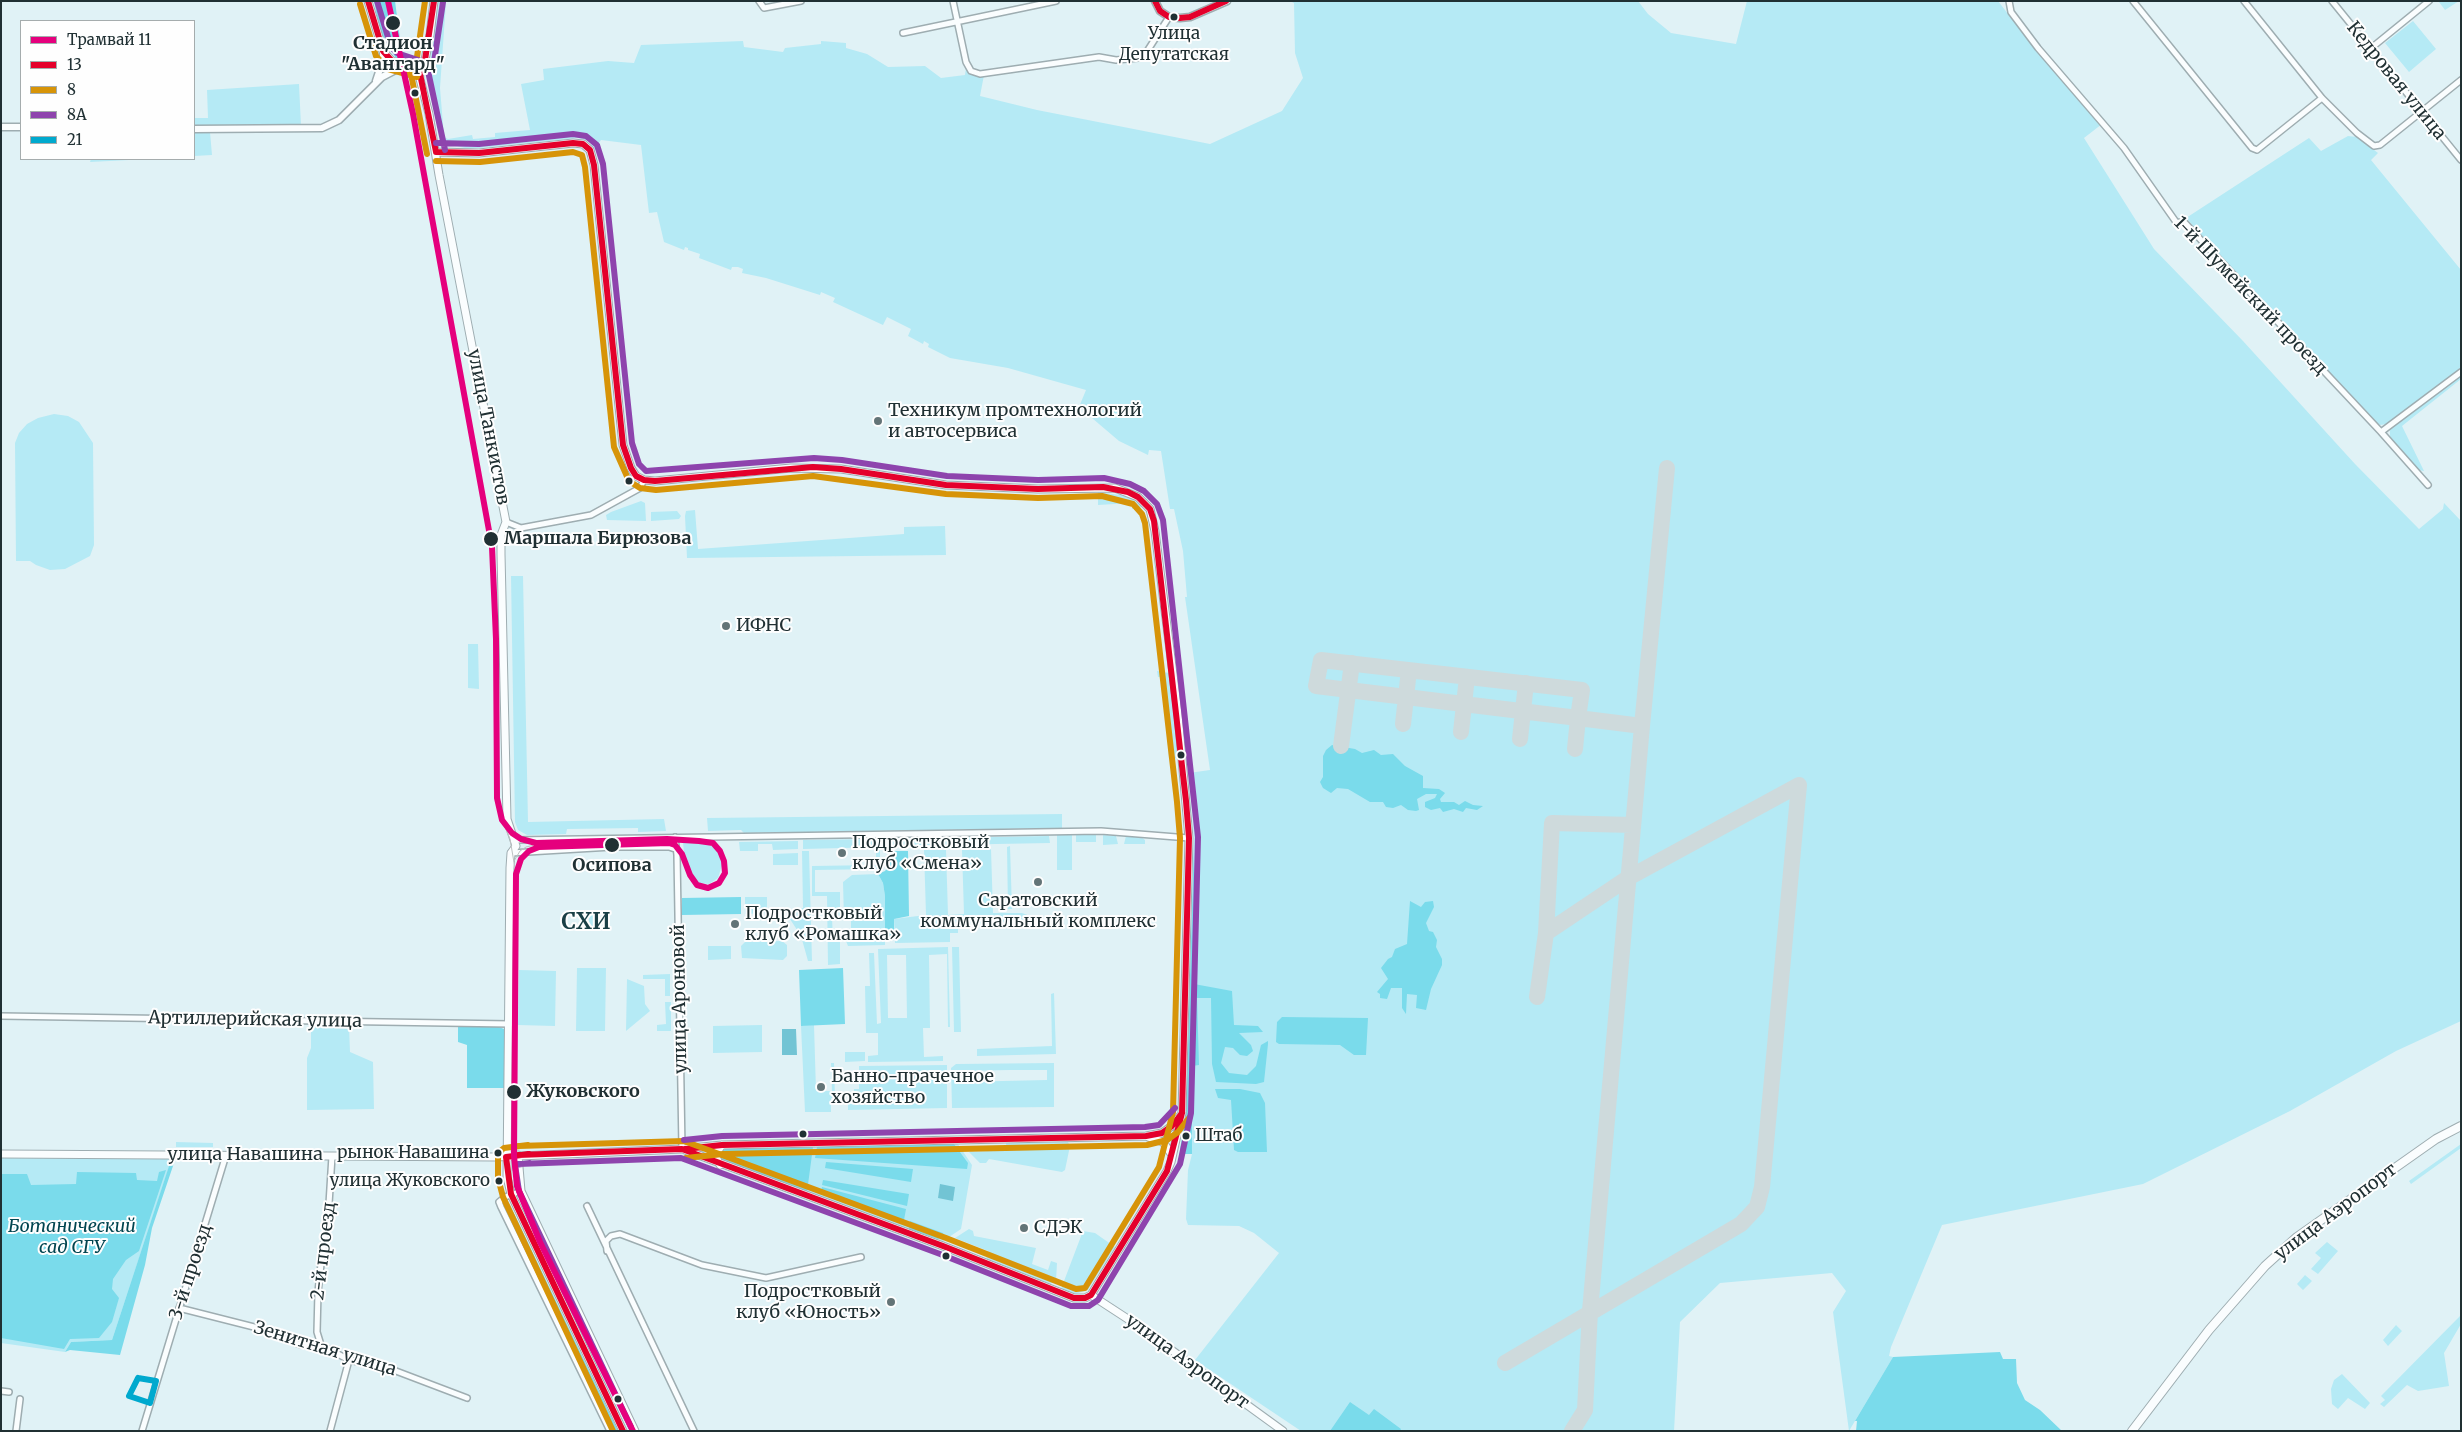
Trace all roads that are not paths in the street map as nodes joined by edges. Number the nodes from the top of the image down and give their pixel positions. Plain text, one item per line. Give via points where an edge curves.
1 (368, 1) edge
2 (434, 1) edge
3 (759, 1) edge
4 (801, 1) edge
5 (953, 1) edge
6 (1056, 1) edge
7 (1155, 1) edge
8 (1227, 1) edge
9 (2133, 1) edge
10 (2244, 1) edge
11 (2332, 1) edge
12 (2416, 1) edge
13 (2429, 1) edge
14 (2009, 3) edge
15 (2421, 7) junction
16 (1169, 17) junction
17 (957, 21) junction
18 (903, 33) dead end
19 (2370, 49) junction
20 (383, 51) junction
21 (403, 66) junction
22 (419, 69) junction
23 (2461, 80) edge
24 (373, 86) junction
25 (2322, 98) junction
26 (2422, 112) junction
27 (1, 127) edge
28 (20, 127) edge
29 (195, 129) edge
30 (436, 152) junction
31 (2461, 160) edge
32 (2461, 372) edge
33 (2382, 432) junction
34 (644, 480) junction
35 (2428, 486) dead end
36 (506, 522) junction
37 (674, 837) junction
38 (1189, 838) junction
39 (515, 847) junction
40 (675, 849) junction
41 (1, 1016) edge
42 (510, 1024) junction
43 (1182, 1113) junction
44 (2461, 1126) edge
45 (1146, 1136) junction
46 (722, 1145) junction
47 (682, 1149) junction
48 (1, 1154) edge
49 (226, 1155) junction
50 (518, 1155) junction
51 (1172, 1155) junction
52 (332, 1156) junction
53 (506, 1157) junction
54 (720, 1165) junction
55 (521, 1191) junction
56 (511, 1194) junction
57 (587, 1206) dead end
58 (607, 1251) junction
59 (861, 1257) dead end
60 (1091, 1295) junction
61 (179, 1308) junction
62 (321, 1345) junction
63 (349, 1360) junction
64 (1, 1391) edge
65 (9, 1392) dead end
66 (468, 1398) dead end
67 (20, 1399) dead end
68 (16, 1431) edge
69 (142, 1431) edge
70 (330, 1431) edge
71 (610, 1431) edge
72 (623, 1431) edge
73 (635, 1431) edge
74 (694, 1431) edge
75 (1283, 1431) edge
76 (2132, 1431) edge

1 - 20 main road
2 - 22 main road via 425,60
3 - 4 street via 764,8
5 - 17 street
6 - 17 street
7 - 16 street via 1160,11
8 - 16 street via 1190,17
9 - 25 street via 2252,148 2257,150
10 - 25 street
11 - 19 street, Кедровая улица
12 - 15 street
13 - 15 street
14 - 33 street, 1-й Шумейский проезд via 2011,12 2038,48 2124,148 2176,222 2185,223
15 - 19 street
16 - 17 street via 1146,53 1138,58 1116,60 1099,57 980,74 971,71 966,62
17 - 18 street
19 - 26 street, Кедровая улица
20 - 21 main road via 392,61
20 - 24 street
21 - 22 main road
21 - 24 street via 391,70
22 - 30 main road, улица Танкистов
23 - 26 street
24 - 29 street via 348,114 322,128
25 - 26 street via 2357,134 2374,146 2380,145
26 - 31 street, Кедровая улица
27 - 28 street
30 - 34 main road via 479,153 573,143 587,146 593,156 623,445 631,468
30 - 36 main road, улица Танкистов
32 - 33 street
33 - 35 street, 1-й Шумейский проезд
34 - 36 street via 640,488 591,515 521,528
34 - 38 main road via 813,467 841,468 946,485 1038,489 1103,487 1138,497 1150,509 1155,531 1178,714
36 - 39 main road, улица Танкистов via 501,535 501,554 507,819
37 - 38 street via 1101,831
37 - 39 street
37 - 40 street, улица Ароновой
38 - 43 main road
39 - 40 street
39 - 42 main road, улица Танкистов
40 - 47 street, улица Ароновой
41 - 42 street, Артиллерийская улица
42 - 53 main road, улица Танкистов
43 - 45 main road via 1162,1133
43 - 51 main road
44 - 76 main road, улица Аэропорт via 2436,1139 2305,1231 2265,1266 2215,1324
45 - 46 main road
45 - 51 main road via 1163,1142
46 - 47 main road
46 - 54 main road via 715,1155
47 - 50 main road
47 - 54 main road
48 - 49 main road, улица Навашина
49 - 52 main road, улица Навашина
49 - 61 street, 3-й проезд
50 - 53 main road, улица Навашина
50 - 55 main road
51 - 60 main road via 1167,1171
52 - 53 main road, улица Навашина
52 - 62 street, 2-й проезд via 328,1220 318,1292 317,1332
53 - 56 main road, улица Танкистов
54 - 60 main road via 1074,1298
55 - 56 street
55 - 73 main road
56 - 71 street via 499,1202 501,1207
56 - 72 main road, улица Танкистов
57 - 58 street
58 - 59 street via 606,1241 620,1234 702,1265 766,1278
58 - 74 street
60 - 75 main road, улица Аэропорт
61 - 62 street, Зенитная улица via 254,1327 302,1345
61 - 69 street, 3-й проезд
62 - 63 street, Зенитная улица
63 - 66 street, Зенитная улица via 388,1368
63 - 70 street
64 - 65 street
67 - 68 street

